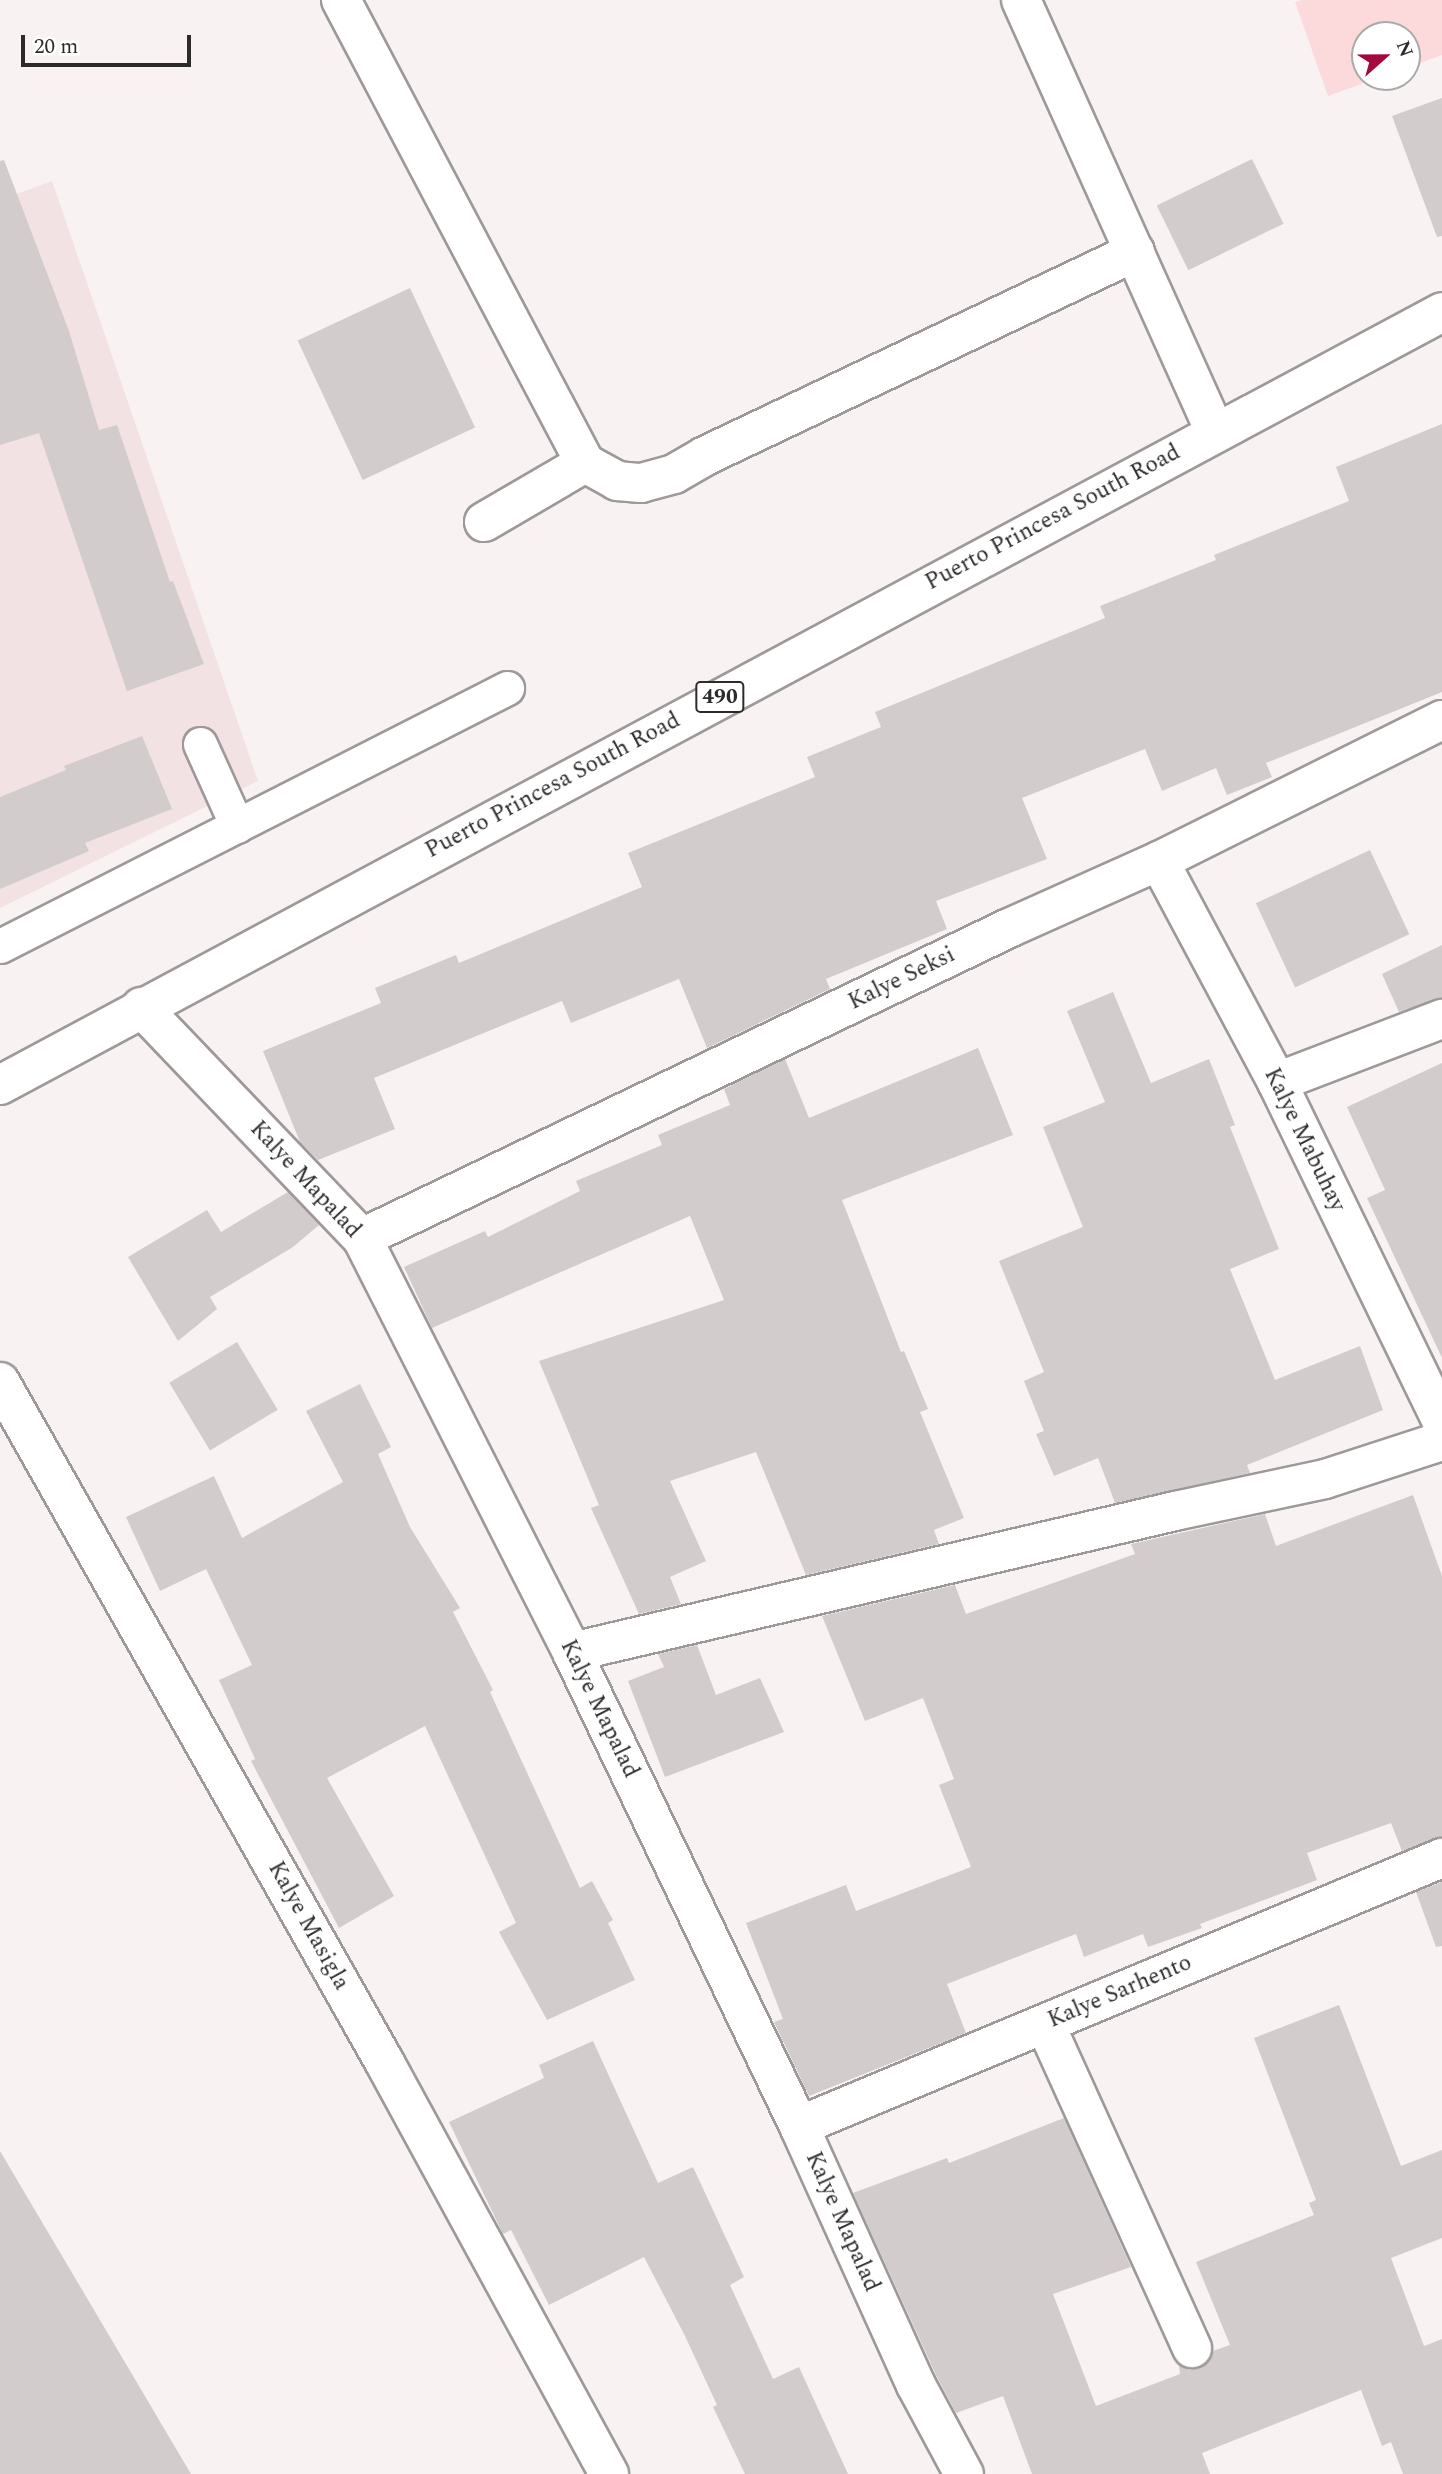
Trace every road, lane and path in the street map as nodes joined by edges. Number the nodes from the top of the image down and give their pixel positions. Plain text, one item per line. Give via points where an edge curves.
1 (341, 0) edge
2 (1021, 0) edge
3 (1135, 251) junction
4 (1442, 312) edge
5 (1215, 432) junction
6 (585, 463) junction
7 (484, 522) dead end
8 (507, 688) dead end
9 (1442, 720) edge
10 (200, 744) dead end
11 (237, 826) junction
12 (1158, 861) junction
13 (0, 946) edge
14 (141, 1007) junction
15 (1442, 1019) edge
16 (1277, 1082) junction
17 (0, 1085) edge
18 (362, 1238) junction
19 (0, 1382) edge
20 (1442, 1422) edge
21 (1442, 1441) edge
22 (572, 1652) junction
23 (1442, 1858) edge
24 (1045, 2024) junction
25 (799, 2126) junction
26 (1192, 2348) dead end
27 (609, 2474) edge
28 (964, 2474) edge

1 - 6 street
2 - 3 street
3 - 5 street
3 - 6 street via 674,474 641,483 617,481
4 - 5 street, Puerto Princesa South Road / 490
5 - 14 street, Puerto Princesa South Road / 490
6 - 7 street
8 - 11 lane
9 - 12 street, Kalye Seksi
10 - 11 lane
11 - 13 lane
12 - 16 street, Kalye Mabuhay
12 - 18 street, Kalye Seksi
14 - 17 street, Puerto Princesa South Road / 490
14 - 18 street, Kalye Mapalad
15 - 16 street
16 - 20 street, Kalye Mabuhay
18 - 22 street, Kalye Mapalad
19 - 27 street, Kalye Masigla via 385,2063
21 - 22 street via 1325,1479
22 - 25 street, Kalye Mapalad
23 - 24 street, Kalye Sarhento
24 - 25 street, Kalye Sarhento
24 - 26 street
25 - 28 street, Kalye Mapalad via 916,2385

